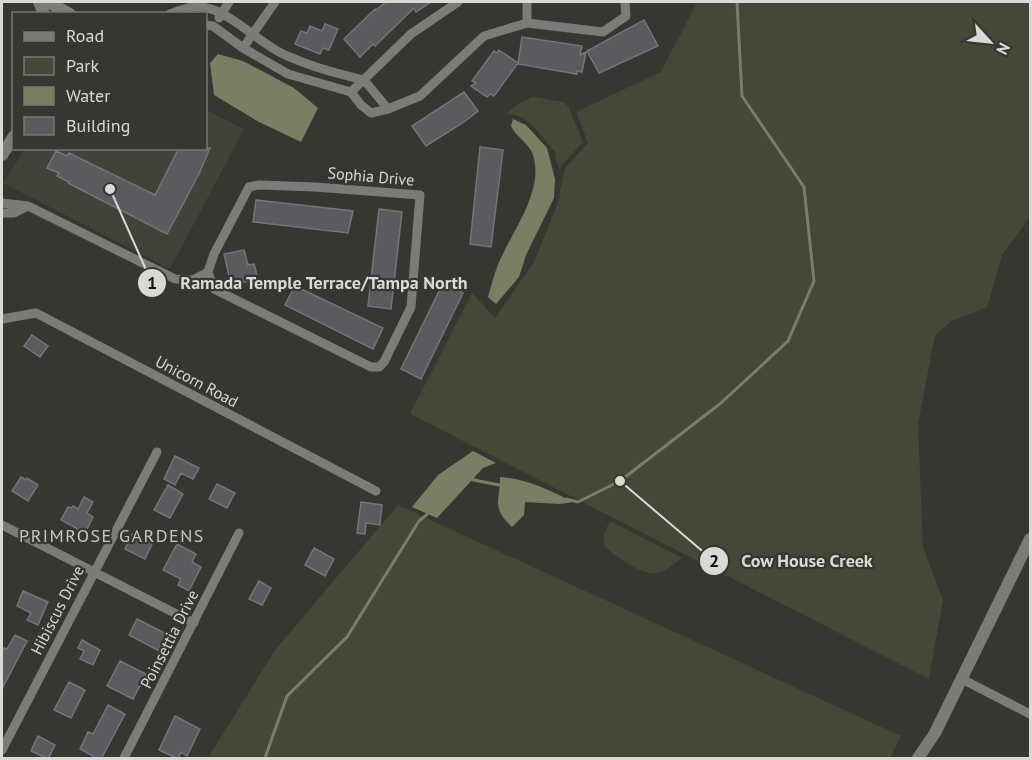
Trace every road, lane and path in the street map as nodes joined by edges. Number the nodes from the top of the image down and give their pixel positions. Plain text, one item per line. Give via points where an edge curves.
1 (48, 2) edge
2 (229, 2) edge
3 (275, 2) edge
4 (458, 2) edge
5 (527, 2) edge
6 (625, 2) edge
7 (66, 12) edge
8 (175, 12) edge
9 (222, 14) junction
10 (527, 23) junction
11 (209, 26) edge
12 (252, 35) junction
13 (243, 48) junction
14 (319, 70) junction
15 (364, 80) junction
16 (315, 83) junction
17 (351, 92) junction
18 (388, 109) junction
19 (12, 139) edge
20 (2, 155) edge
21 (2, 203) edge
22 (28, 206) junction
23 (2, 213) edge
24 (208, 272) junction
25 (2, 319) edge
26 (157, 452) dead end
27 (376, 491) dead end
28 (2, 525) edge
29 (239, 533) dead end
30 (1030, 539) edge
31 (94, 571) junction
32 (194, 623) junction
33 (962, 679) junction
34 (1030, 714) edge
35 (2, 750) edge
36 (124, 759) edge
37 (918, 759) edge

1 - 7 street
2 - 9 street
3 - 12 street
4 - 15 street via 411,33
5 - 10 street
6 - 10 street via 626,16 603,32
8 - 9 street via 203,7
9 - 11 street
9 - 12 street
10 - 18 street via 484,36 420,96
11 - 13 street
12 - 13 street
12 - 14 street
13 - 16 street via 288,74
14 - 15 street
14 - 16 street
15 - 17 street
15 - 18 street
16 - 17 street
17 - 18 street via 371,113
19 - 20 street
21 - 22 street
22 - 23 street via 14,213
22 - 24 street via 175,279 193,280
24 - 24 street, Sophia Drive via 214,289 371,368 379,367 411,307 420,195 259,184 249,187
25 - 27 street, Unicorn Road via 36,313
26 - 31 street, Hibiscus Drive
28 - 31 street
29 - 32 street, Poinsettia Drive
30 - 33 street
31 - 32 street
31 - 35 street, Hibiscus Drive
32 - 36 street, Poinsettia Drive
33 - 34 street
33 - 37 street

